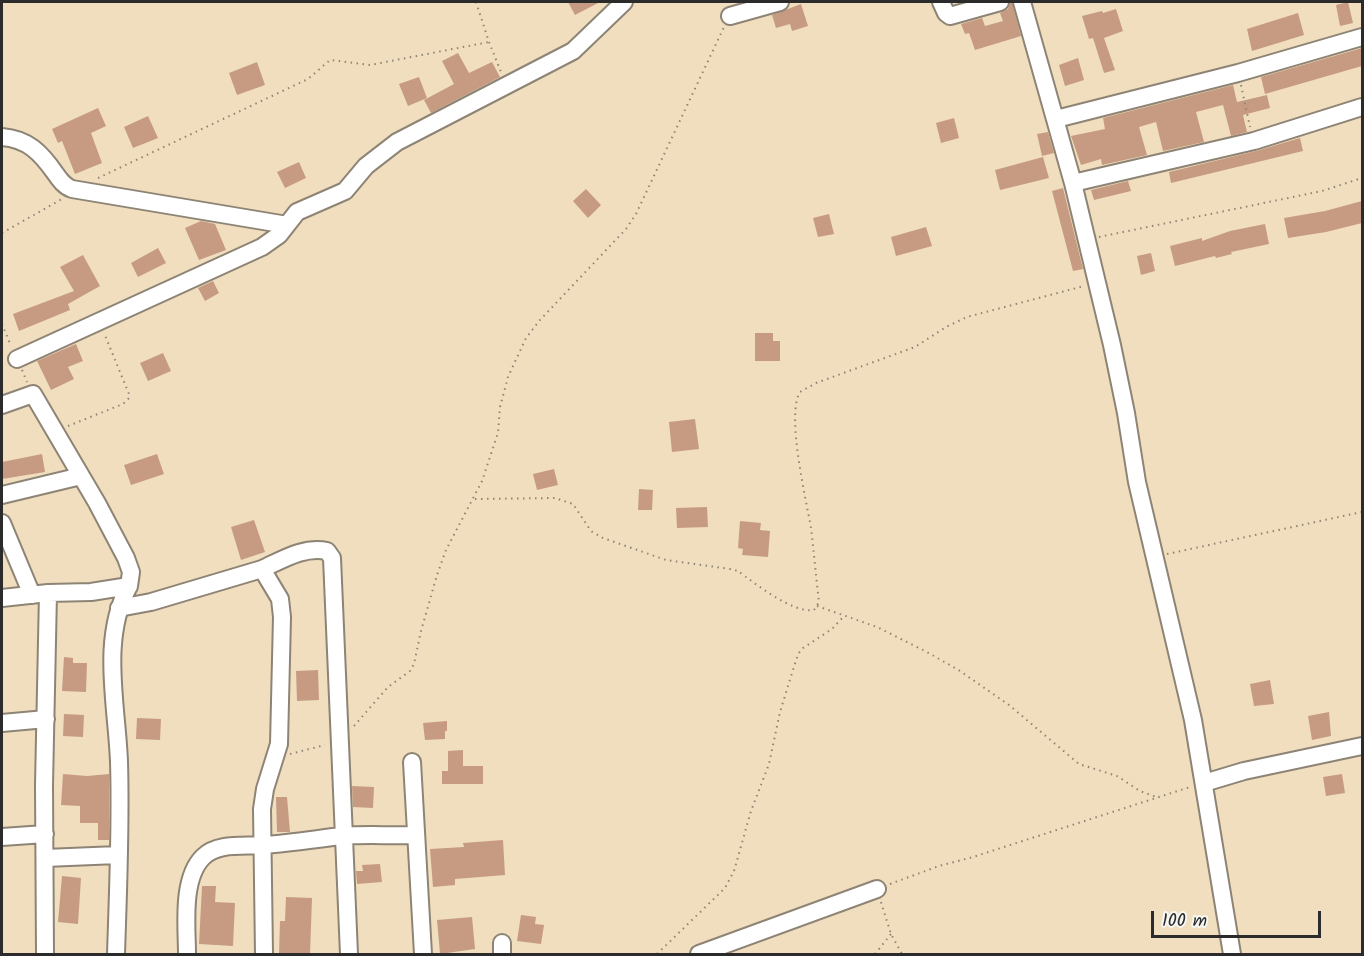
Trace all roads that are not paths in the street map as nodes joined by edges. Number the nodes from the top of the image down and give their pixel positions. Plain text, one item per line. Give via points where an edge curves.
1 (624, 2) edge
2 (780, 2) edge
3 (941, 2) edge
4 (1000, 2) edge
5 (1022, 2) edge
6 (730, 16) road end
7 (1362, 37) edge
8 (1362, 107) edge
9 (1056, 119) junction
10 (2, 138) edge
11 (1073, 183) junction
12 (286, 225) junction
13 (17, 359) dead end
14 (2, 405) edge
15 (81, 476) junction
16 (2, 495) edge
17 (2, 524) edge
18 (262, 569) junction
19 (129, 586) junction
20 (40, 594) junction
21 (2, 598) edge
22 (119, 608) junction
23 (46, 719) junction
24 (2, 723) edge
25 (1362, 746) edge
26 (412, 762) dead end
27 (1203, 783) junction
28 (45, 834) junction
29 (416, 835) junction
30 (344, 836) junction
31 (2, 837) edge
32 (264, 845) junction
33 (118, 855) junction
34 (45, 858) junction
35 (877, 889) road end
36 (45, 954) edge
37 (116, 954) edge
38 (187, 954) edge
39 (264, 954) edge
40 (349, 954) edge
41 (423, 954) edge
42 (699, 954) edge
43 (1232, 954) edge

1 - 12 street via 573,51 397,142 366,166 345,191 301,210
2 - 6 street
3 - 4 street via 946,13 957,16
5 - 9 street
7 - 9 street
8 - 11 street via 1254,141
9 - 11 street
10 - 12 street via 37,150 63,183 75,190
11 - 27 street via 1193,720
12 - 13 street via 262,247
14 - 15 street via 33,394
15 - 16 street
15 - 19 street via 126,558 131,572
17 - 20 street
18 - 22 street
18 - 30 street via 293,554 313,550 324,550 331,556
18 - 32 street via 282,606 279,744 263,799
19 - 20 street
19 - 22 street
20 - 21 street
20 - 23 street
22 - 33 street via 113,652 119,761
23 - 24 street
23 - 28 street
25 - 27 street
26 - 29 street
27 - 43 street
28 - 31 street
28 - 34 street
29 - 30 street
29 - 41 street
30 - 32 street
30 - 40 street
32 - 38 street via 227,847 212,851 200,862 187,898
32 - 39 street
33 - 34 street
33 - 37 street
34 - 36 street
35 - 42 street

